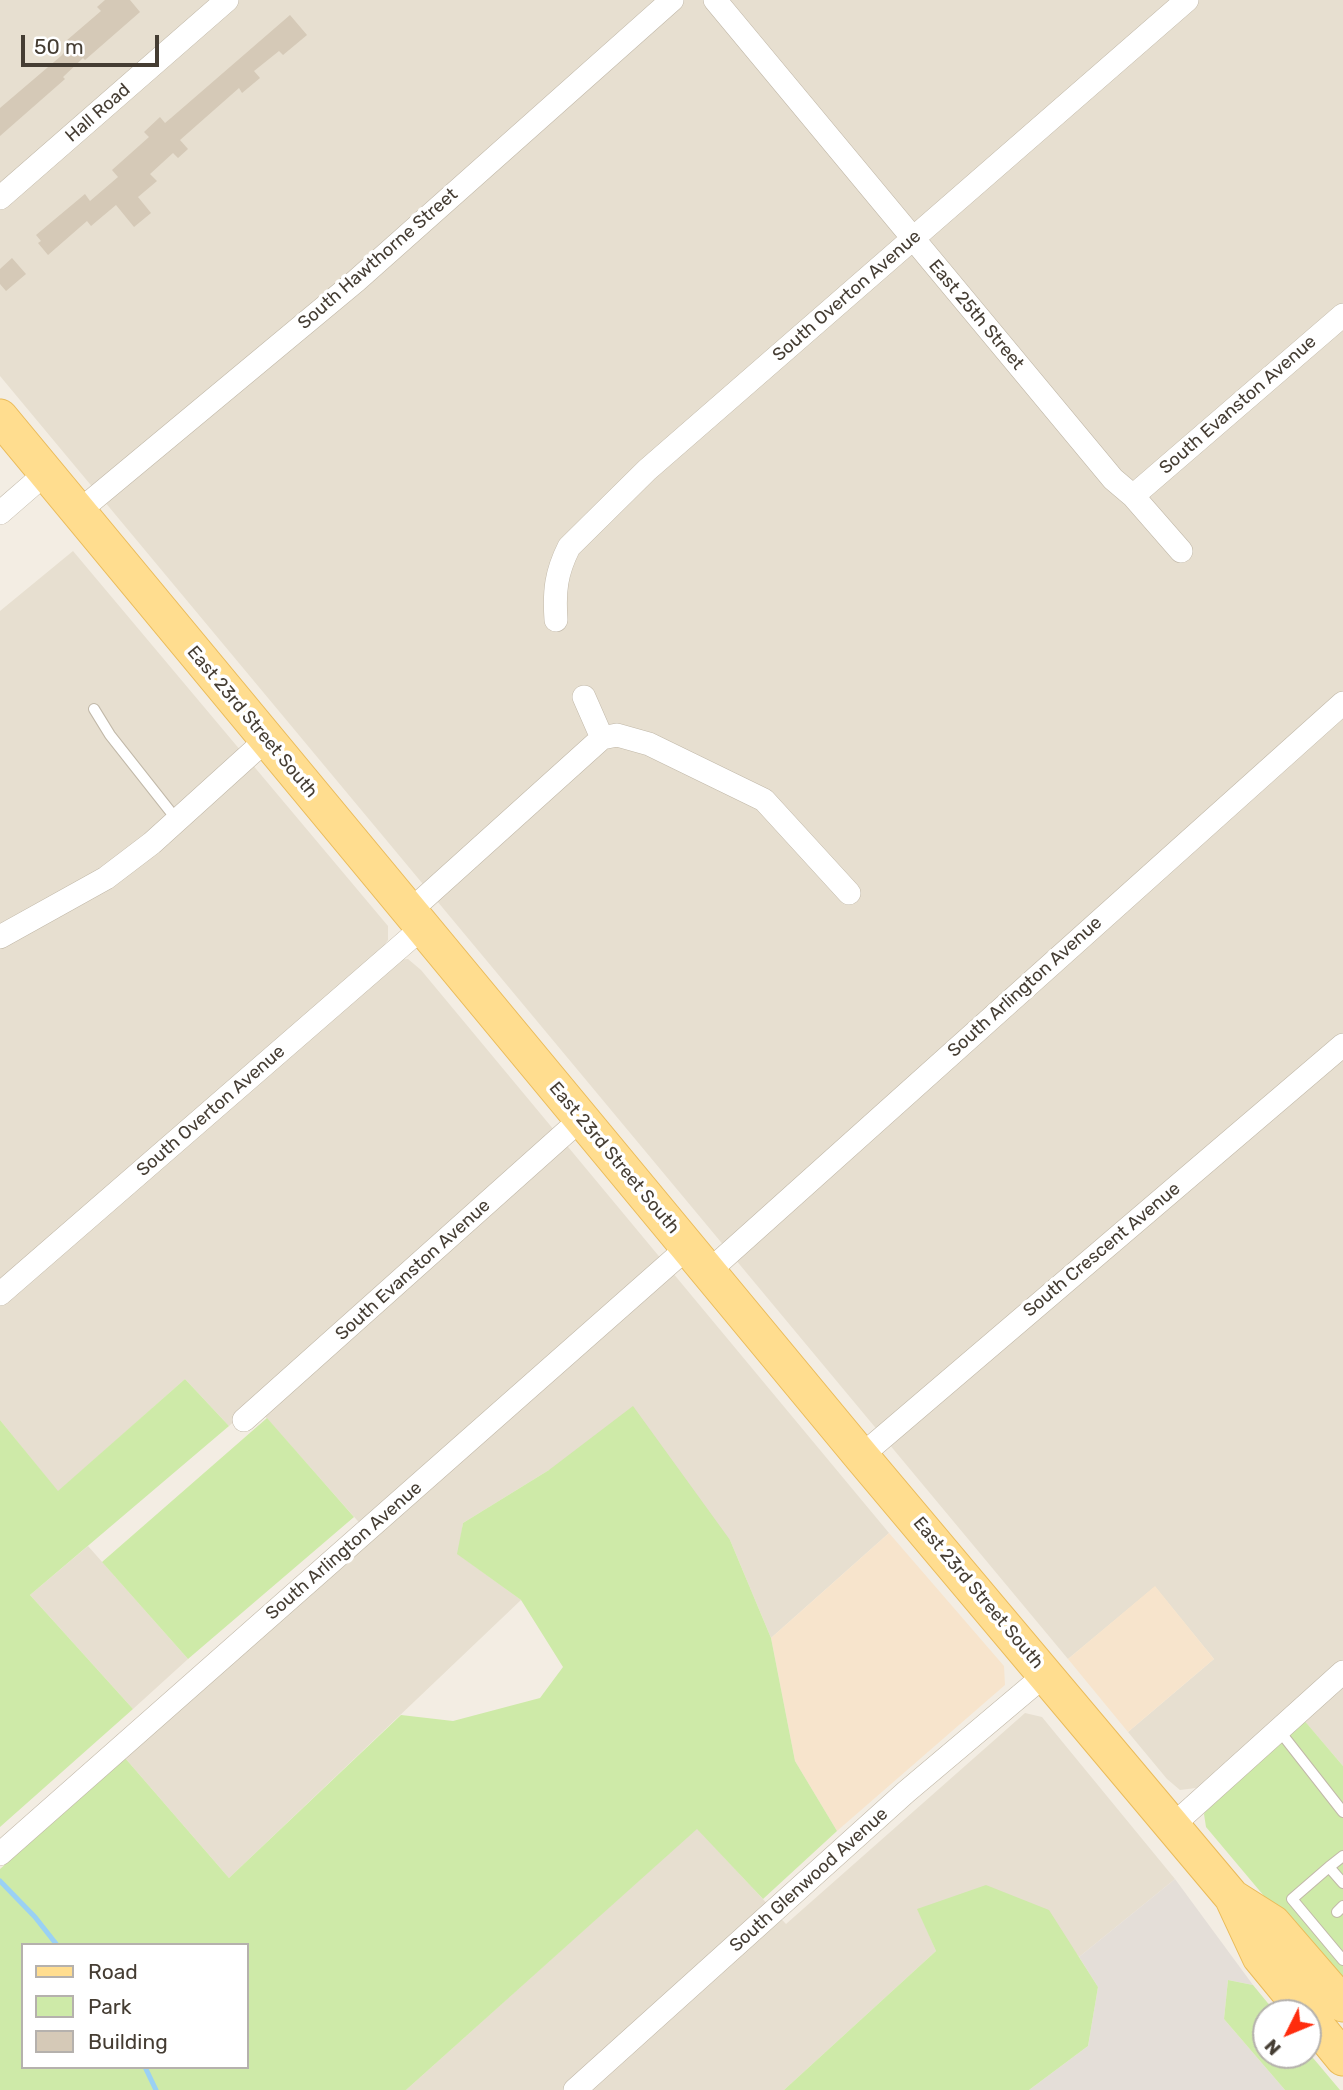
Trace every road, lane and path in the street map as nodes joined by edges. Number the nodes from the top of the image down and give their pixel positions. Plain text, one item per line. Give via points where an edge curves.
1 (227, 0) edge
2 (672, 0) edge
3 (715, 0) edge
4 (1187, 0) edge
5 (0, 198) edge
6 (913, 240) junction
7 (1343, 315) edge
8 (0, 417) edge
9 (46, 473) junction
10 (1133, 496) junction
11 (78, 512) junction
12 (0, 513) edge
13 (1181, 551) dead end
14 (556, 620) dead end
15 (584, 697) dead end
16 (1343, 703) edge
17 (94, 709) dead end
18 (602, 738) junction
19 (267, 740) junction
20 (177, 820) junction
21 (849, 893) dead end
22 (416, 919) junction
23 (0, 937) edge
24 (1343, 1045) edge
25 (582, 1119) junction
26 (698, 1260) junction
27 (0, 1294) edge
28 (244, 1420) dead end
29 (861, 1456) junction
30 (1343, 1672) edge
31 (1046, 1674) junction
32 (1278, 1730) junction
33 (1343, 1812) edge
34 (1172, 1826) junction
35 (8, 1847) edge
36 (1343, 1856) edge
37 (1329, 1867) junction
38 (1343, 1883) edge
39 (1232, 1897) junction
40 (1281, 1910) junction
41 (1343, 1960) edge
42 (1295, 1999) edge
43 (1343, 2004) edge
44 (1322, 2032) edge
45 (1343, 2058) edge
46 (575, 2090) edge

1 - 5 street, Hall Road
2 - 11 street, South Hawthorne Street via 356,281
3 - 6 street, East 25th Street
4 - 6 street, South Overton Avenue
6 - 10 street, East 25th Street via 1113,479
6 - 14 street, South Overton Avenue via 647,470 569,547 554,588
7 - 10 street, South Evanston Avenue
8 - 9 main road, East 23rd Street South
9 - 11 main road, East 23rd Street South
9 - 12 street
10 - 13 street, East 25th Street
11 - 19 main road, East 23rd Street South
15 - 18 street
16 - 26 street, South Arlington Avenue
17 - 20 lane
18 - 21 street via 617,735 649,744 764,800
18 - 22 street, South Overton Avenue
19 - 20 street
19 - 22 main road, East 23rd Street South
20 - 23 street via 106,878
22 - 25 main road, East 23rd Street South
22 - 27 street, South Overton Avenue
24 - 29 street, South Crescent Avenue
25 - 26 main road, East 23rd Street South
25 - 28 street, South Evanston Avenue
26 - 29 main road, East 23rd Street South
26 - 35 street, South Arlington Avenue
29 - 31 main road, East 23rd Street South
30 - 32 street
31 - 34 main road, East 23rd Street South
31 - 46 street, South Glenwood Avenue via 906,1792
32 - 33 lane
32 - 34 street
34 - 39 main road, East 23rd Street South
36 - 37 lane
37 - 38 lane
37 - 40 lane
39 - 40 main road, East 23rd Street South
39 - 42 main road, East 23rd Street South via 1261,1957
40 - 41 lane via 1319,1928
40 - 43 main road, East 23rd Street South
44 - 45 main road, East 23rd Street South

